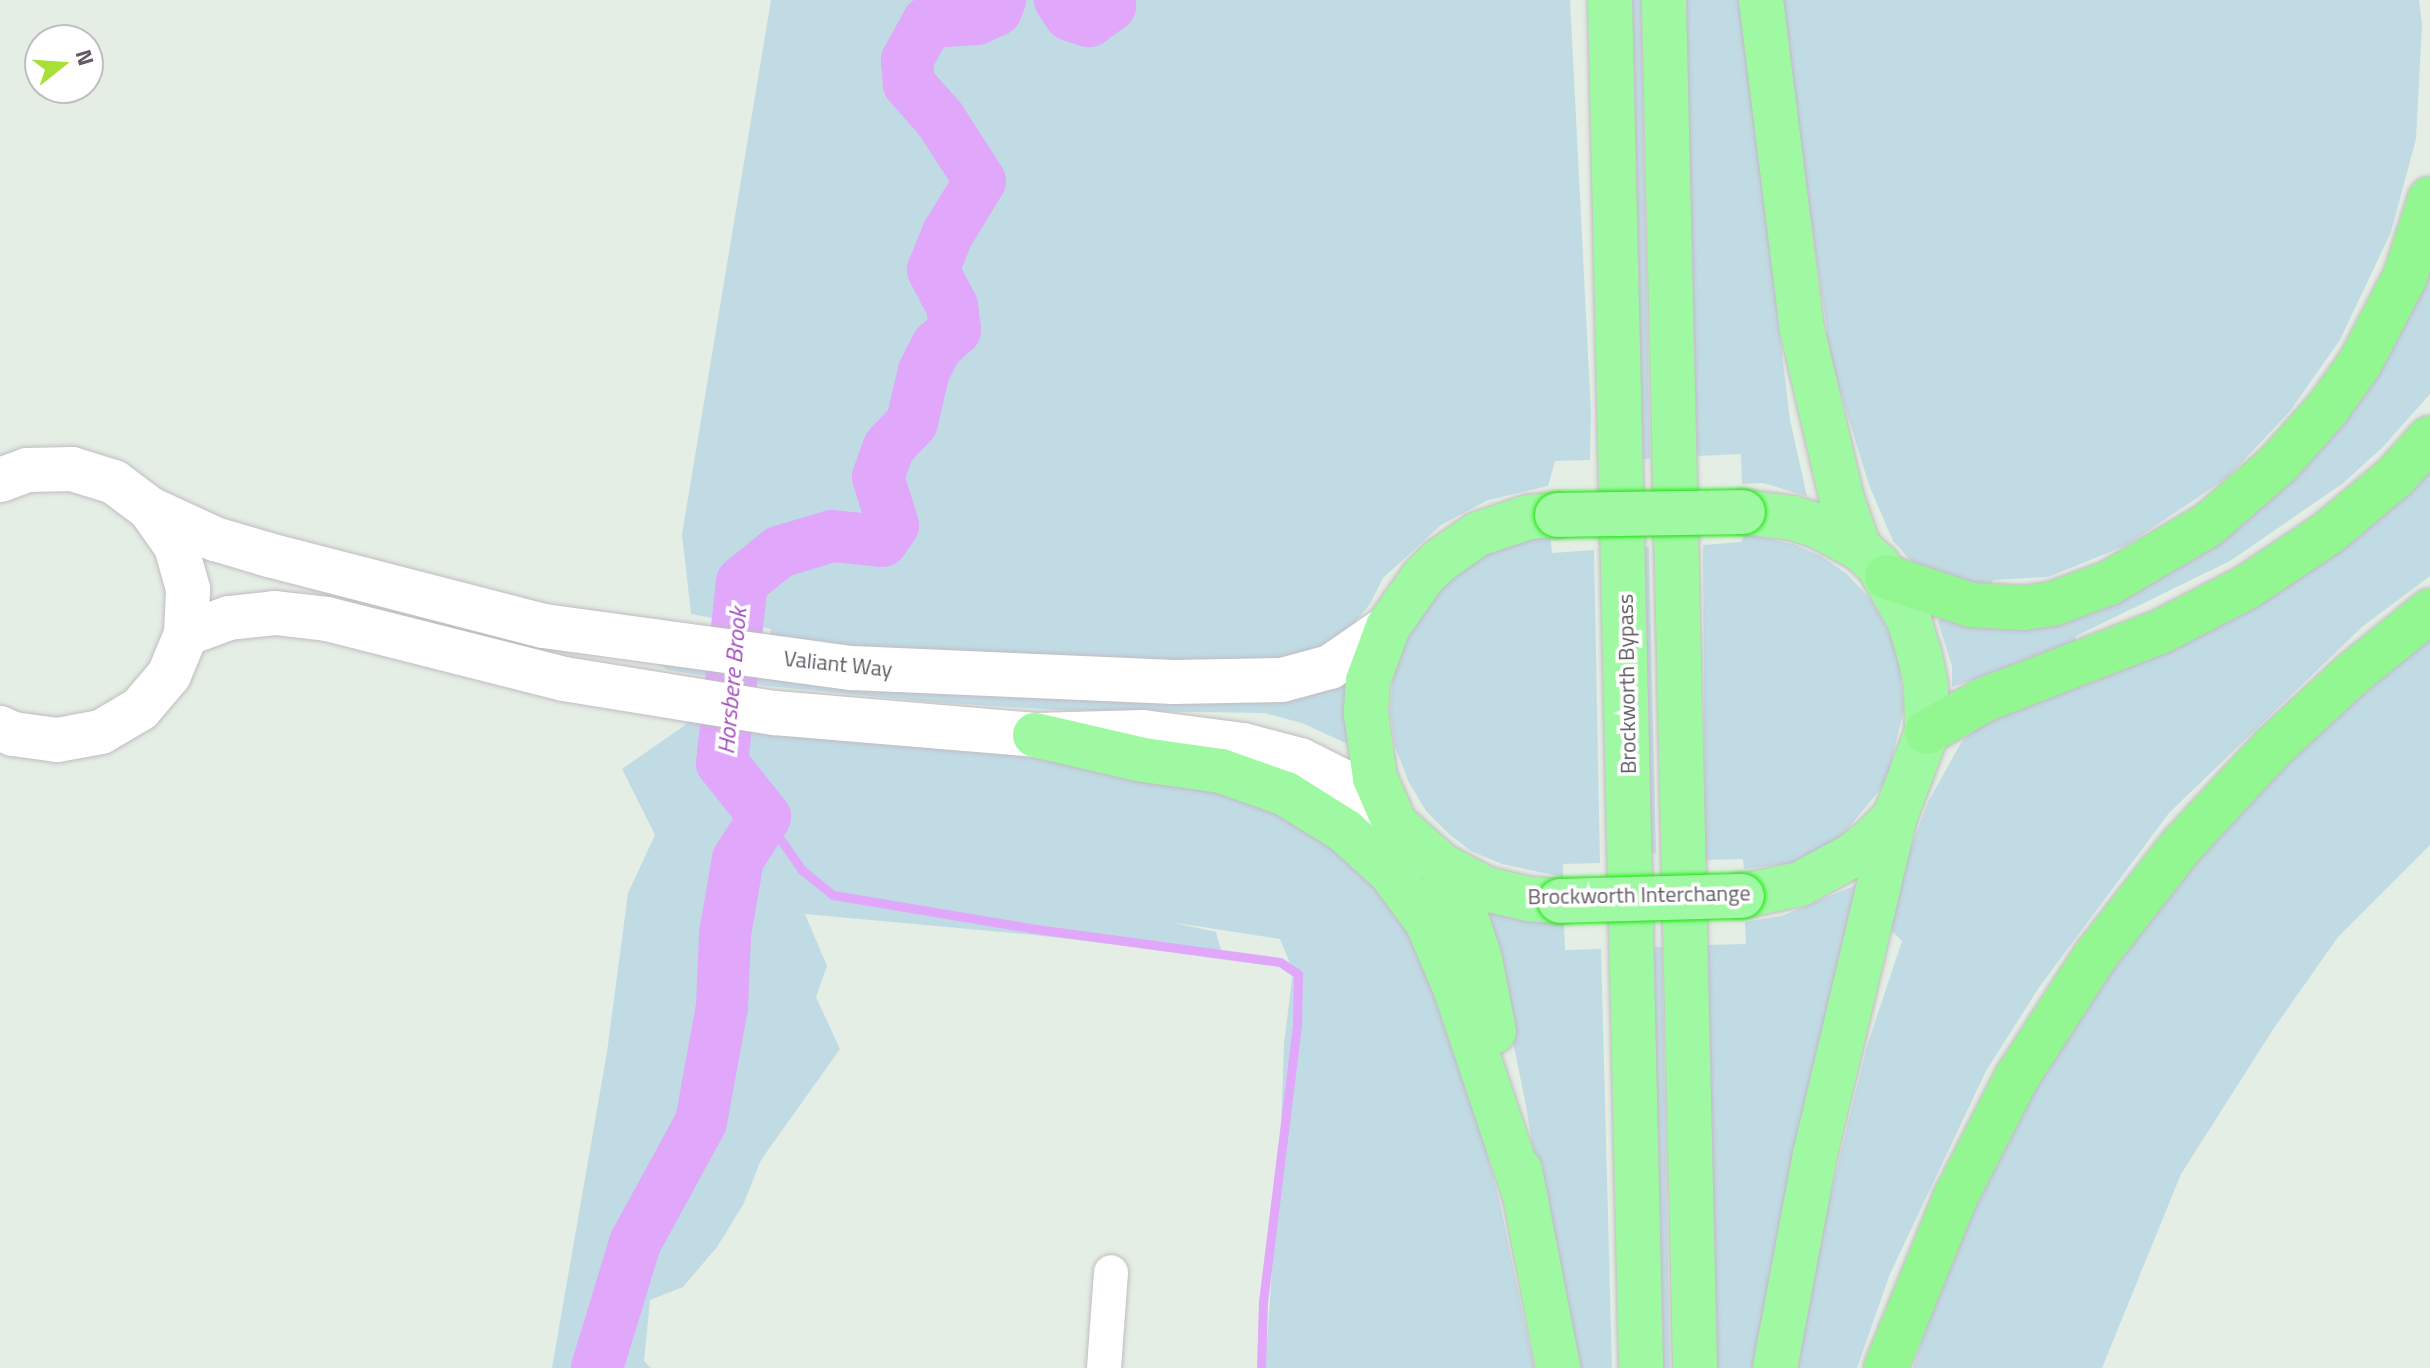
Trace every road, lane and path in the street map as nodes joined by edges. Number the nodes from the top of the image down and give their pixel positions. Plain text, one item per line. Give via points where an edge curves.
1 (1610, 0) edge
2 (1664, 0) edge
3 (1761, 0) edge
4 (2430, 199) edge
5 (2430, 438) edge
6 (0, 480) edge
7 (150, 509) junction
8 (1873, 563) junction
9 (2430, 611) edge
10 (1388, 627) junction
11 (186, 634) junction
12 (0, 728) edge
13 (1927, 732) junction
14 (1035, 735) junction
15 (1895, 817) junction
16 (1395, 824) junction
17 (1441, 865) junction
18 (1526, 1199) junction
19 (1111, 1272) dead end
20 (1104, 1368) edge
21 (1558, 1368) edge
22 (1641, 1368) edge
23 (1695, 1368) edge
24 (1775, 1368) edge
25 (1886, 1368) edge

1 - 22 highway, Brockworth Bypass
2 - 23 highway
3 - 8 highway via 1802,329 1842,499
4 - 8 highway via 2405,277 2360,363 2279,463 2208,525 2109,583 2052,604 2023,608 1971,605
5 - 13 highway via 2395,477 2328,533 2247,587 2160,632 1986,699
6 - 7 main road via 27,470 72,469 114,482
7 - 10 main road, Valiant Way via 228,543 544,626 852,668 1174,682 1282,680 1330,667
7 - 11 main road via 176,546 188,589
8 - 10 highway, Brockworth Interchange, bridge via 1818,526 1793,518 1743,512 1557,515 1501,525 1458,546 1423,577
8 - 13 highway, Brockworth Interchange via 1909,620 1926,685
9 - 25 highway via 2272,748 2182,845 2096,955 2017,1077 1956,1196
10 - 16 highway, Brockworth Interchange via 1368,681 1366,713 1375,778
11 - 12 main road via 169,675 140,709 101,732 57,740
11 - 14 main road via 229,618 275,613 327,619 564,679 669,698 775,713
13 - 15 highway, Brockworth Interchange
14 - 16 main road via 1143,732 1243,745 1300,760 1344,782
14 - 18 highway via 1143,760 1221,771 1286,794 1345,831 1391,873 1427,922 1455,988
15 - 17 highway, Brockworth Interchange, bridge via 1873,839 1800,884 1742,896 1528,899 1486,889
15 - 24 highway via 1815,1155
16 - 17 highway, Brockworth Interchange
17 - 18 highway via 1463,907 1480,959
18 - 21 highway
19 - 20 street

